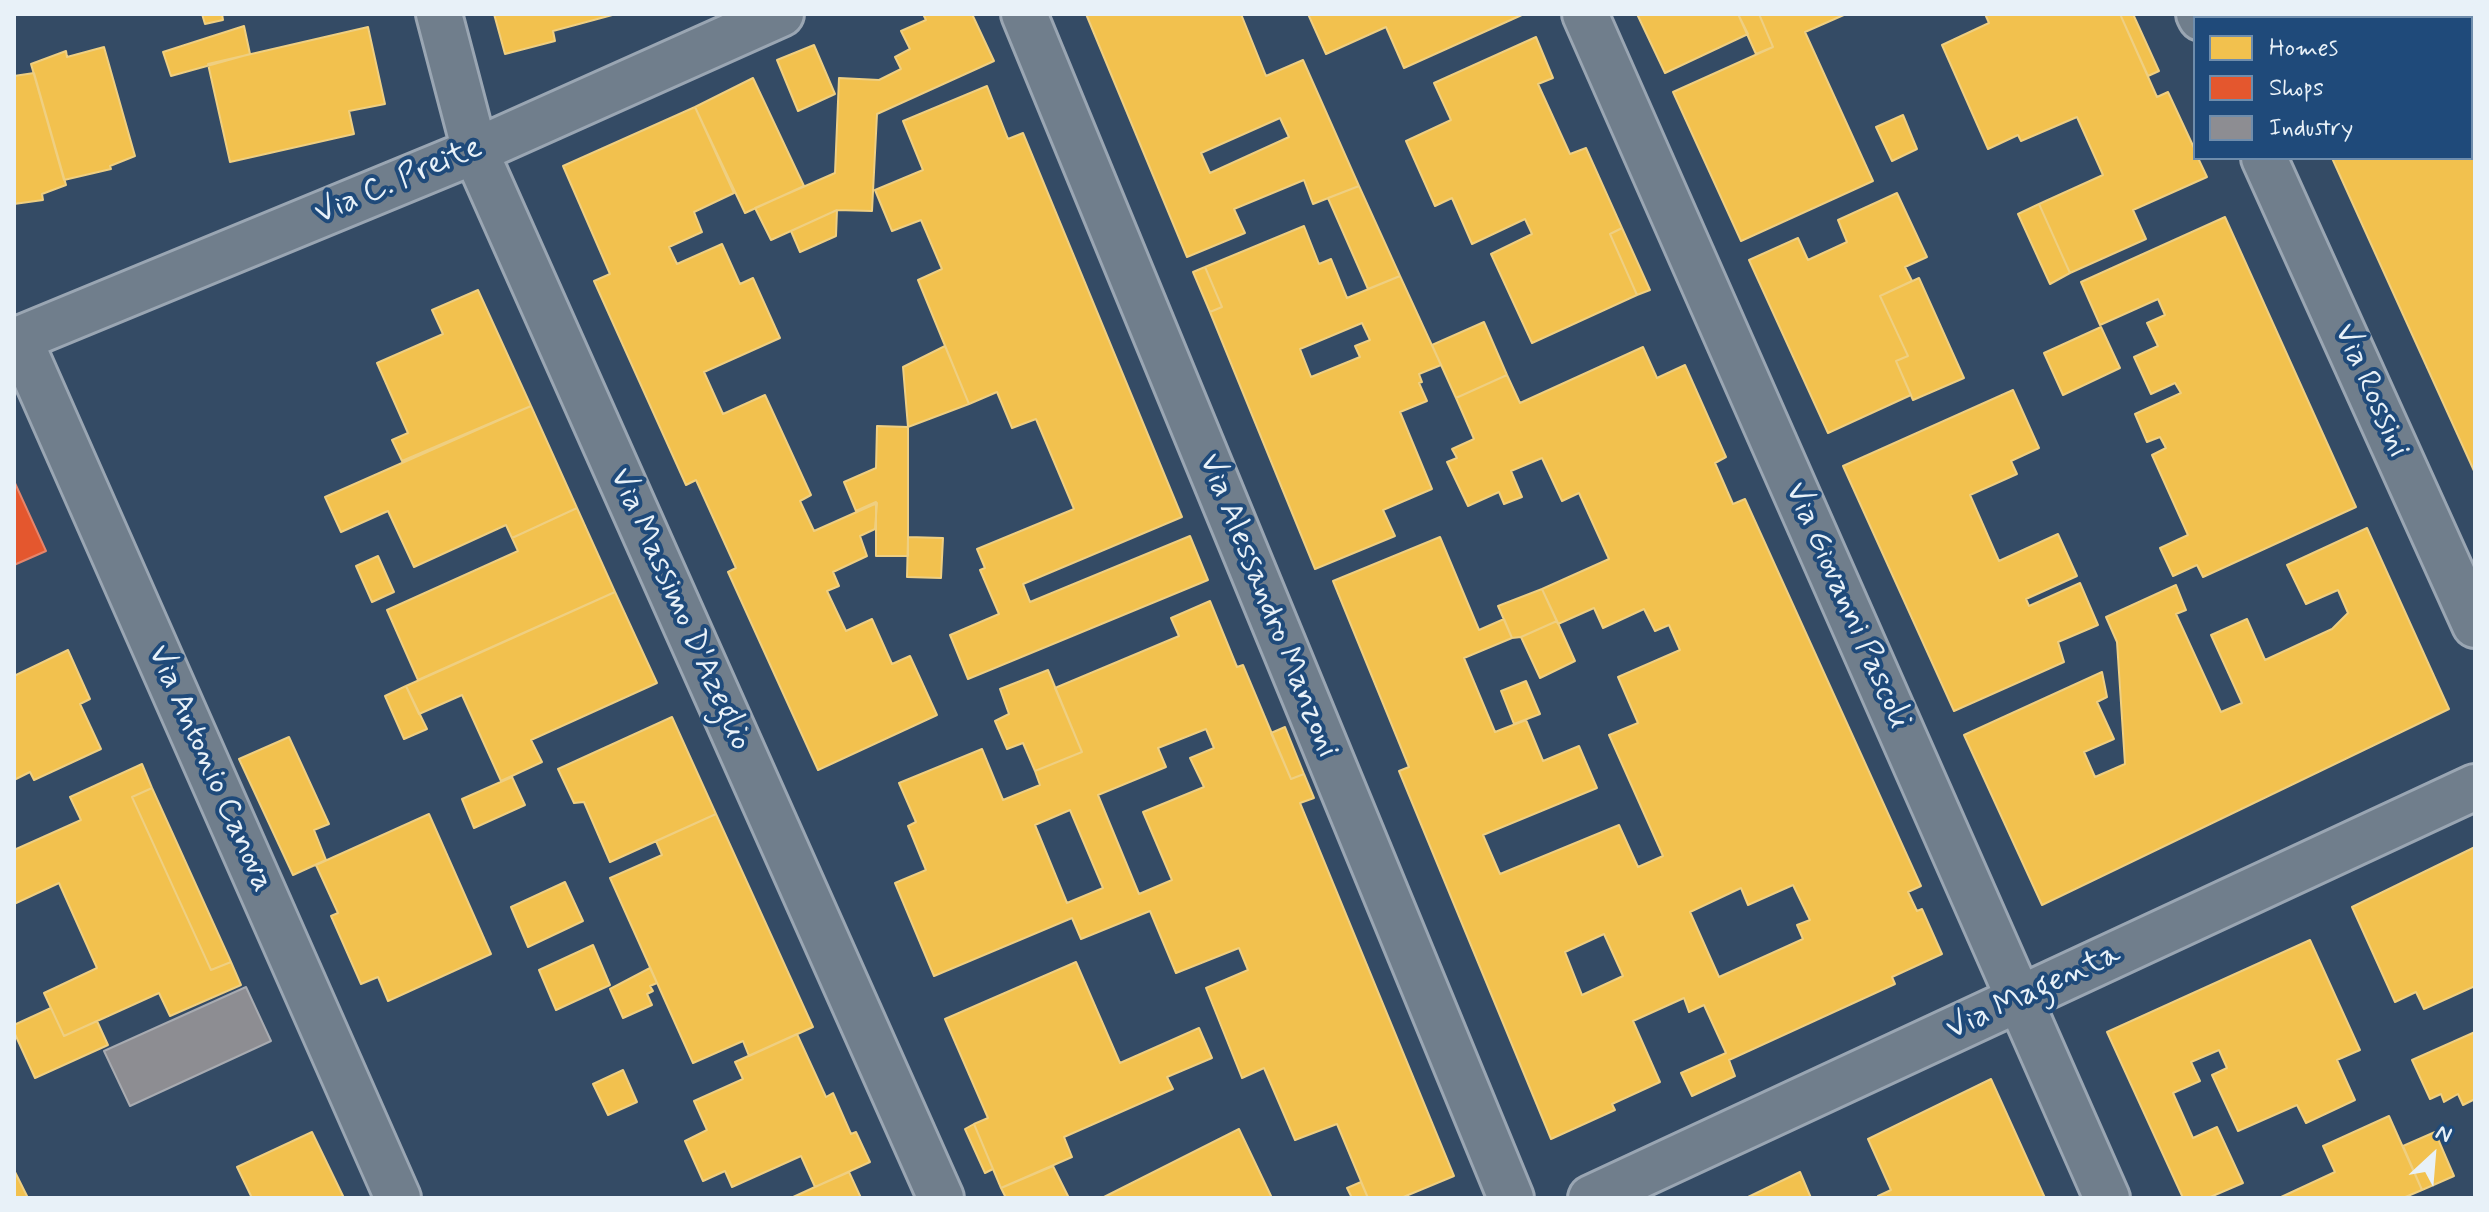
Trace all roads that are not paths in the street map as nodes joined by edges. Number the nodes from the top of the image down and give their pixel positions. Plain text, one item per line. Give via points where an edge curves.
1 (439, 14) edge
2 (781, 14) edge
3 (1024, 14) edge
4 (1585, 14) edge
5 (475, 151) junction
6 (2265, 160) edge
7 (17, 340) edge
8 (2475, 625) edge
9 (2475, 787) edge
10 (2019, 1000) junction
11 (398, 1198) edge
12 (941, 1198) edge
13 (1511, 1198) edge
14 (1591, 1198) edge
15 (2107, 1198) edge

1 - 5 street, Via Massimo D'Azeglio
2 - 5 street, Via C. Preite
3 - 13 street, Via Alessandro Manzoni
4 - 10 street, Via Giovanni Pascoli
5 - 7 street, Via C. Preite
5 - 12 street, Via Massimo D'Azeglio
6 - 8 street, Via Rossini
7 - 11 street, Via Antonio Canova
9 - 10 street, Via Magenta
10 - 14 street, Via Magenta
10 - 15 street, Via Giovanni Pascoli

